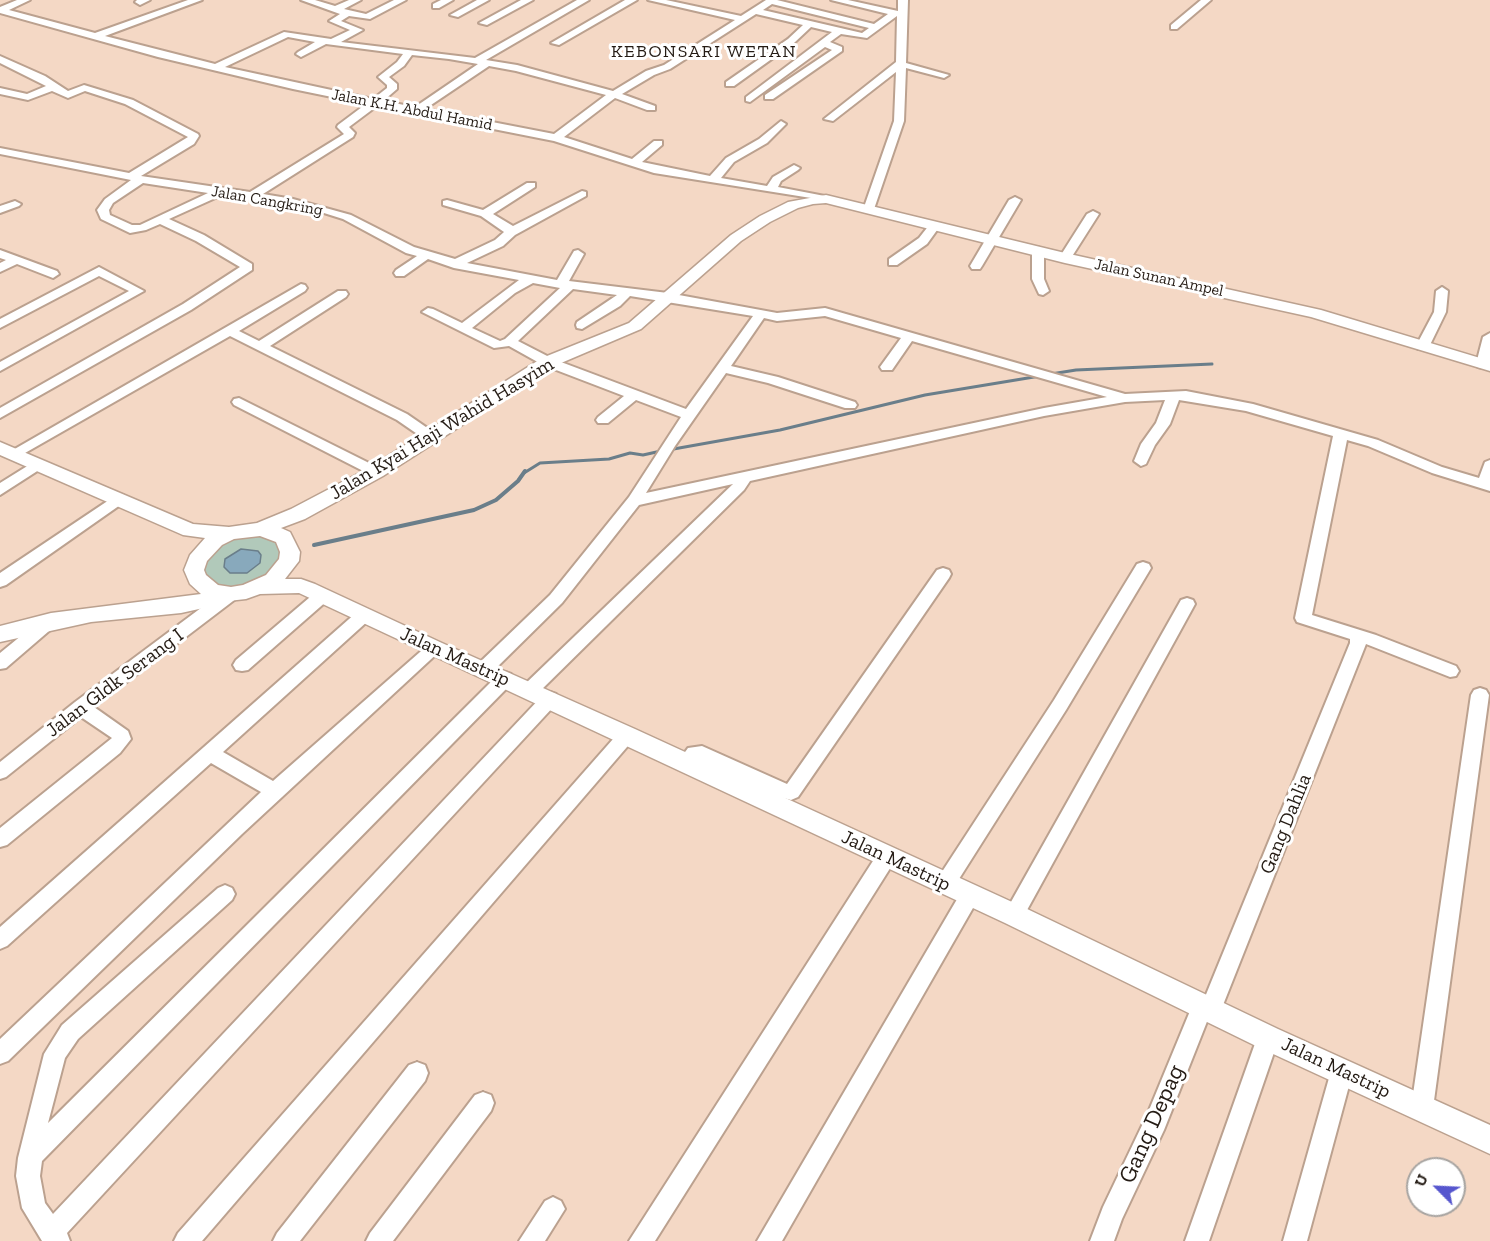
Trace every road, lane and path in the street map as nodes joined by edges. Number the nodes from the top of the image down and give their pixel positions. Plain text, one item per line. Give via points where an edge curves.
1 (26, 0) edge
2 (197, 0) edge
3 (306, 0) edge
4 (356, 0) edge
5 (401, 0) edge
6 (448, 0) edge
7 (484, 0) edge
8 (528, 0) edge
9 (584, 0) edge
10 (632, 0) edge
11 (653, 0) edge
12 (719, 0) edge
13 (836, 0) edge
14 (913, 0) edge
15 (1206, 0) edge
16 (771, 1) edge
17 (680, 2) edge
18 (436, 6) dead end
19 (900, 8) edge
20 (336, 9) junction
21 (0, 10) edge
22 (702, 10) junction
23 (755, 11) junction
24 (348, 13) junction
25 (455, 15) dead end
26 (744, 19) junction
27 (484, 23) dead end
28 (808, 24) junction
29 (876, 27) junction
30 (1174, 27) dead end
31 (839, 31) junction
32 (94, 36) junction
33 (329, 42) junction
34 (824, 43) junction
35 (556, 44) dead end
36 (409, 52) junction
37 (301, 54) dead end
38 (0, 59) edge
39 (483, 61) junction
40 (900, 64) junction
41 (215, 68) junction
42 (944, 75) dead end
43 (730, 84) dead end
44 (53, 87) junction
45 (0, 91) edge
46 (614, 94) junction
47 (769, 98) dead end
48 (750, 99) dead end
49 (374, 102) junction
50 (651, 108) dead end
51 (417, 110) junction
52 (829, 119) dead end
53 (781, 124) dead end
54 (556, 138) junction
55 (658, 142) dead end
56 (0, 151) edge
57 (633, 164) junction
58 (794, 168) dead end
59 (136, 178) junction
60 (712, 181) junction
61 (531, 185) dead end
62 (771, 189) junction
63 (218, 192) junction
64 (582, 194) dead end
65 (252, 196) junction
66 (791, 199) junction
67 (826, 200) joint
68 (1015, 200) dead end
69 (447, 203) dead end
70 (15, 204) dead end
71 (0, 210) edge
72 (869, 210) junction
73 (485, 214) junction
74 (1094, 214) dead end
75 (161, 220) junction
76 (934, 226) junction
77 (511, 232) junction
78 (991, 240) junction
79 (1038, 251) junction
80 (0, 254) edge
81 (578, 254) dead end
82 (426, 255) junction
83 (1065, 258) junction
84 (16, 260) junction
85 (893, 262) dead end
86 (454, 264) junction
87 (976, 266) dead end
88 (0, 268) edge
89 (400, 273) dead end
90 (53, 274) dead end
91 (530, 279) junction
92 (566, 284) junction
93 (1040, 284) dead end
94 (301, 288) dead end
95 (1442, 291) dead end
96 (626, 293) junction
97 (342, 294) dead end
98 (668, 297) junction
99 (428, 312) dead end
100 (760, 315) junction
101 (0, 324) edge
102 (582, 325) dead end
103 (463, 329) junction
104 (229, 331) junction
105 (909, 336) junction
106 (1490, 337) edge
107 (510, 342) junction
108 (1423, 346) junction
109 (259, 347) junction
110 (548, 362) junction
111 (1486, 365) edge
112 (0, 367) edge
113 (886, 367) dead end
114 (724, 368) junction
115 (635, 394) junction
116 (1174, 395) junction
117 (1125, 398) junction
118 (239, 402) dead end
119 (850, 405) dead end
120 (0, 414) edge
121 (689, 415) junction
122 (603, 420) dead end
123 (1341, 434) junction
124 (431, 437) junction
125 (3, 450) edge
126 (1141, 461) dead end
127 (37, 465) junction
128 (1490, 465) edge
129 (376, 472) junction
130 (744, 478) junction
131 (1487, 485) edge
132 (0, 490) edge
133 (118, 499) junction
134 (634, 501) junction
135 (298, 514) junction
136 (260, 529) junction
137 (190, 530) junction
138 (230, 533) junction
139 (283, 537) junction
140 (204, 550) junction
141 (289, 561) junction
142 (1143, 568) dead end
143 (943, 574) dead end
144 (0, 581) edge
145 (204, 587) junction
146 (261, 587) junction
147 (311, 591) junction
148 (227, 594) junction
149 (1187, 604) dead end
150 (181, 605) junction
151 (363, 616) junction
152 (51, 621) junction
153 (0, 634) edge
154 (1358, 637) junction
155 (434, 649) junction
156 (0, 663) edge
157 (242, 665) dead end
158 (1450, 670) dead end
159 (494, 674) junction
160 (540, 695) junction
161 (1480, 695) dead end
162 (81, 707) junction
163 (627, 735) junction
164 (209, 753) junction
165 (0, 772) edge
166 (275, 791) junction
167 (780, 798) junction
168 (0, 839) edge
169 (887, 856) junction
170 (945, 884) junction
171 (225, 894) dead end
172 (970, 895) junction
173 (1014, 915) junction
174 (0, 940) edge
175 (1206, 1008) junction
176 (1268, 1038) junction
177 (0, 1054) edge
178 (1342, 1071) junction
179 (417, 1073) dead end
180 (483, 1103) dead end
181 (1422, 1108) junction
182 (1490, 1140) edge
183 (29, 1158) junction
184 (553, 1209) dead end
185 (55, 1237) edge
186 (186, 1241) edge
187 (285, 1241) edge
188 (378, 1241) edge
189 (531, 1241) edge
190 (641, 1241) edge
191 (769, 1241) edge
192 (1102, 1241) edge
193 (1197, 1241) edge
194 (1295, 1241) edge

1 - 21 street
2 - 32 street
3 - 20 street
4 - 20 street
5 - 24 street via 365,18
6 - 18 street
7 - 25 street
8 - 27 street
9 - 39 street via 519,34
10 - 35 street
11 - 17 street
12 - 22 street
13 - 19 street
14 - 19 street
15 - 30 street
16 - 23 street
16 - 29 street
17 - 22 street
19 - 29 street
19 - 40 street
20 - 24 street
21 - 32 street, Jalan K.H. Abdul Hamid
22 - 26 street
23 - 26 street
23 - 28 street
24 - 33 street via 334,21 358,30
26 - 46 street via 667,67
28 - 31 street
28 - 43 street via 791,41
29 - 31 street via 864,36
31 - 34 street
32 - 41 street, Jalan K.H. Abdul Hamid
33 - 36 street
33 - 37 street
33 - 41 street via 285,34
34 - 47 street via 839,49
34 - 48 street
36 - 39 street
36 - 49 street via 401,64 383,77 392,88
38 - 44 street
39 - 46 street
39 - 51 street
40 - 42 street
40 - 52 street
40 - 72 street via 899,121
41 - 49 street, Jalan K.H. Abdul Hamid
44 - 45 street via 28,97
44 - 59 street via 67,94 84,88 112,96 194,136
46 - 50 street
46 - 54 street
49 - 51 street, Jalan K.H. Abdul Hamid
49 - 65 street via 342,128 349,135
51 - 54 street, Jalan K.H. Abdul Hamid
53 - 60 street via 763,141 730,160
54 - 57 street, Jalan K.H. Abdul Hamid
55 - 57 street
56 - 59 street, Jalan Cangkring
57 - 60 street, Jalan K.H. Abdul Hamid
58 - 62 street via 777,179
59 - 63 street, Jalan Cangkring
59 - 75 street via 108,201 103,210 105,217 135,230
60 - 62 street, Jalan K.H. Abdul Hamid
61 - 73 street
62 - 66 street, Jalan K.H. Abdul Hamid
63 - 65 street, Jalan Cangkring
63 - 75 street
64 - 77 street
65 - 82 street, Jalan Cangkring via 342,215
66 - 67 main road, Jalan Kyai Haji Wahid Hasyim
66 - 98 main road, Jalan Kyai Haji Wahid Hasyim via 736,238
67 - 72 main road, Jalan Sunan Ampel
68 - 78 street
69 - 73 street
70 - 71 street
72 - 76 main road, Jalan Sunan Ampel
73 - 77 street
74 - 83 street
75 - 120 street via 248,267
76 - 78 main road, Jalan Sunan Ampel
76 - 85 street via 922,241
77 - 86 street via 499,243
78 - 79 main road, Jalan Sunan Ampel
78 - 87 street
79 - 83 main road, Jalan Sunan Ampel
79 - 93 street
80 - 84 street
81 - 92 street
82 - 86 street, Jalan Cangkring
82 - 89 street
83 - 108 main road, Jalan Sunan Ampel via 1315,313
84 - 88 street
84 - 90 street
86 - 91 street, Jalan Cangkring
91 - 92 street, Jalan Cangkring
91 - 103 street
92 - 96 street, Jalan Cangkring
92 - 107 street
94 - 104 street
95 - 108 street via 1440,312
96 - 98 street, Jalan Cangkring
96 - 102 street
97 - 109 street
98 - 100 street, Jalan Cangkring
98 - 110 main road, Jalan Kyai Haji Wahid Hasyim via 635,326
99 - 103 street
100 - 105 street, Jalan Cangkring via 793,317 825,312
100 - 114 street
101 - 112 street via 99,271 138,291
103 - 107 street via 500,346
104 - 109 street
104 - 125 street
105 - 113 street
105 - 117 street, Jalan Cangkring
106 - 111 street
107 - 110 street
108 - 111 main road, Jalan Sunan Ampel
109 - 124 street via 402,417
110 - 115 street
110 - 124 main road, Jalan Kyai Haji Wahid Hasyim
114 - 119 street
114 - 121 street
115 - 121 street
115 - 122 street
116 - 117 street
116 - 123 street via 1199,396 1248,407
116 - 126 street via 1163,424
117 - 130 street
118 - 129 street
121 - 134 street
123 - 131 street
123 - 154 street via 1302,616
124 - 129 main road, Jalan Kyai Haji Wahid Hasyim
125 - 127 main road
127 - 132 street
127 - 133 main road
128 - 131 street
129 - 135 main road, Jalan Kyai Haji Wahid Hasyim
130 - 134 street
130 - 160 street via 739,488
133 - 137 main road
133 - 144 street
134 - 159 street
135 - 136 main road, Jalan Kyai Haji Wahid Hasyim
135 - 139 main road, Jalan Kyai Haji Wahid Hasyim
136 - 138 main road
136 - 139 main road
137 - 138 main road
137 - 140 main road
138 - 140 main road
139 - 141 main road via 288,544
140 - 145 main road via 194,570
141 - 146 main road via 273,580
141 - 147 main road
142 - 170 street
143 - 167 street via 791,792
145 - 148 main road
145 - 150 main road
146 - 147 main road, Jalan Mastrip
146 - 148 main road
147 - 151 main road, Jalan Mastrip
147 - 157 street
148 - 150 main road
148 - 162 street, Jalan Gldk Serang I
149 - 173 street
150 - 152 main road
151 - 155 main road, Jalan Mastrip
151 - 164 street
152 - 153 main road
152 - 156 street
154 - 158 street
154 - 175 street, Gang Dahlia via 1242,935
155 - 159 main road, Jalan Mastrip
155 - 166 street
159 - 160 main road, Jalan Mastrip
159 - 183 street
160 - 163 main road, Jalan Mastrip
160 - 185 street
161 - 181 street
162 - 165 street, Jalan Gldk Serang I
162 - 168 street via 122,736 120,742
163 - 167 main road, Jalan Mastrip via 686,763
163 - 186 street
164 - 166 street
164 - 174 street
166 - 177 street
167 - 169 main road, Jalan Mastrip
169 - 170 main road, Jalan Mastrip
169 - 190 street
170 - 172 main road, Jalan Mastrip
171 - 183 street via 60,1043
172 - 173 main road, Jalan Mastrip
172 - 191 street
173 - 175 main road, Jalan Mastrip
175 - 176 main road, Jalan Mastrip
175 - 192 street, Gang Depag
176 - 178 main road, Jalan Mastrip
176 - 193 street
178 - 181 main road, Jalan Mastrip
178 - 194 street
179 - 187 street
180 - 188 street
181 - 182 main road, Jalan Mastrip
183 - 185 street via 34,1208
184 - 189 street

